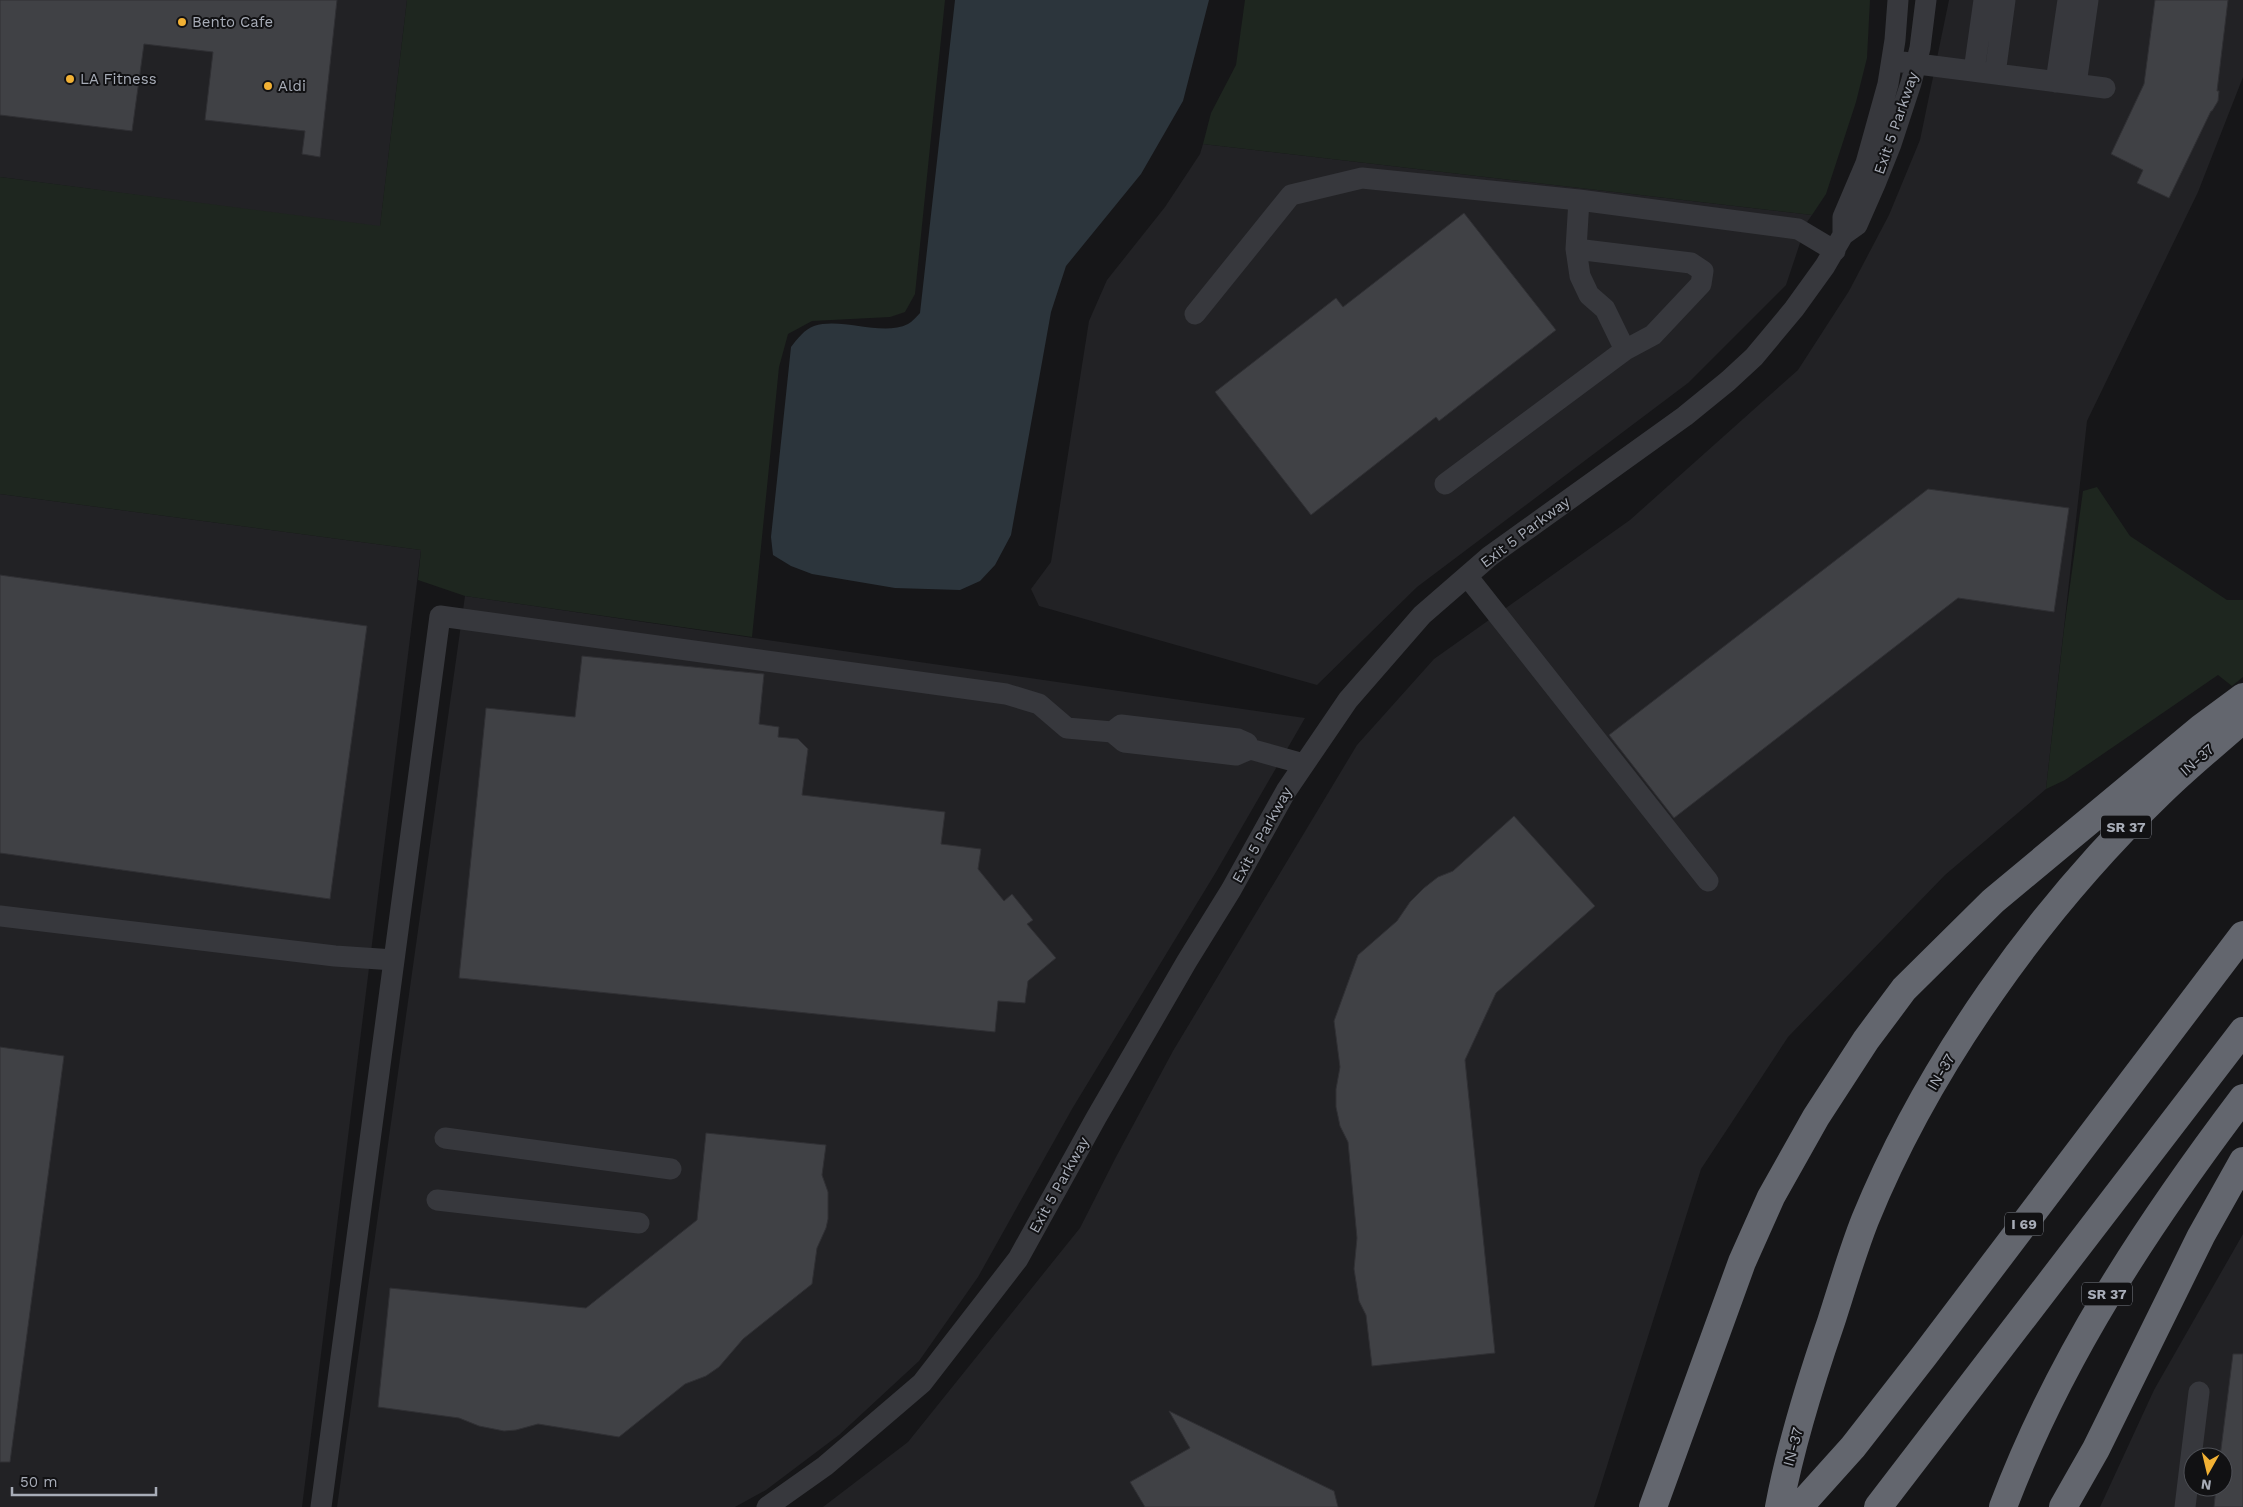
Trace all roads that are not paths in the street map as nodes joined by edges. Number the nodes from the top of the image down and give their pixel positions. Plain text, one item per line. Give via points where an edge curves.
1 (1898, 0) edge
2 (1926, 0) edge
3 (1984, 0) edge
4 (2006, 0) edge
5 (2058, 0) edge
6 (2068, 0) edge
7 (2079, 0) edge
8 (2088, 0) edge
9 (1892, 61) junction
10 (1916, 64) junction
11 (1984, 73) junction
12 (2061, 82) junction
13 (2105, 88) dead end
14 (1579, 200) junction
15 (1839, 243) junction
16 (1576, 249) junction
17 (1195, 314) dead end
18 (1625, 350) junction
19 (1445, 484) dead end
20 (1467, 576) junction
21 (2243, 697) edge
22 (2243, 720) edge
23 (1304, 764) junction
24 (1708, 881) dead end
25 (0, 916) edge
26 (2243, 935) edge
27 (394, 960) junction
28 (2243, 1030) edge
29 (2243, 1098) edge
30 (445, 1138) dead end
31 (2243, 1161) edge
32 (671, 1169) dead end
33 (437, 1200) dead end
34 (639, 1223) dead end
35 (2199, 1392) dead end
36 (321, 1507) edge
37 (767, 1507) edge
38 (1653, 1507) edge
39 (1779, 1507) edge
40 (1799, 1507) edge
41 (1878, 1507) edge
42 (2003, 1507) edge
43 (2063, 1507) edge
44 (2185, 1507) edge

1 - 9 street, Exit 5 Parkway
2 - 10 street, Exit 5 Parkway
3 - 11 street
4 - 11 street
5 - 12 street
6 - 12 street
7 - 12 street
8 - 12 street
9 - 10 street
9 - 15 street, Exit 5 Parkway via 1882,110 1843,217
10 - 11 street
10 - 15 street, Exit 5 Parkway via 1899,122 1875,184 1857,225
11 - 12 street
12 - 13 street
14 - 15 street via 1798,229
14 - 16 street
14 - 17 street via 1362,178 1290,195
15 - 20 street, Exit 5 Parkway via 1773,336 1728,381
16 - 18 street via 1580,276 1589,295 1605,309
16 - 18 street via 1691,263 1703,271 1701,284 1653,334
18 - 19 street
20 - 23 street, Exit 5 Parkway via 1422,615 1348,700
20 - 24 street
21 - 38 highway via 2200,728 1993,901 1904,989 1866,1040 1816,1117 1771,1197 1742,1262
22 - 39 highway, IN-37 / SR 37 via 2160,792 2069,889 1982,1006 1909,1126 1865,1220 1788,1460
23 - 27 street via 1250,749 1236,755 1124,742 1112,732 1067,728 1039,704 1006,694 440,616
23 - 37 street, Exit 5 Parkway via 1100,1111 1018,1260 922,1383 826,1466
25 - 27 street via 335,956
26 - 40 highway, I 69 via 1924,1356 1853,1447
27 - 36 street
28 - 41 highway
29 - 42 highway, SR 37 via 2168,1200 2093,1318 2044,1411
30 - 32 street
31 - 43 highway via 2096,1449
33 - 34 street
35 - 44 street

